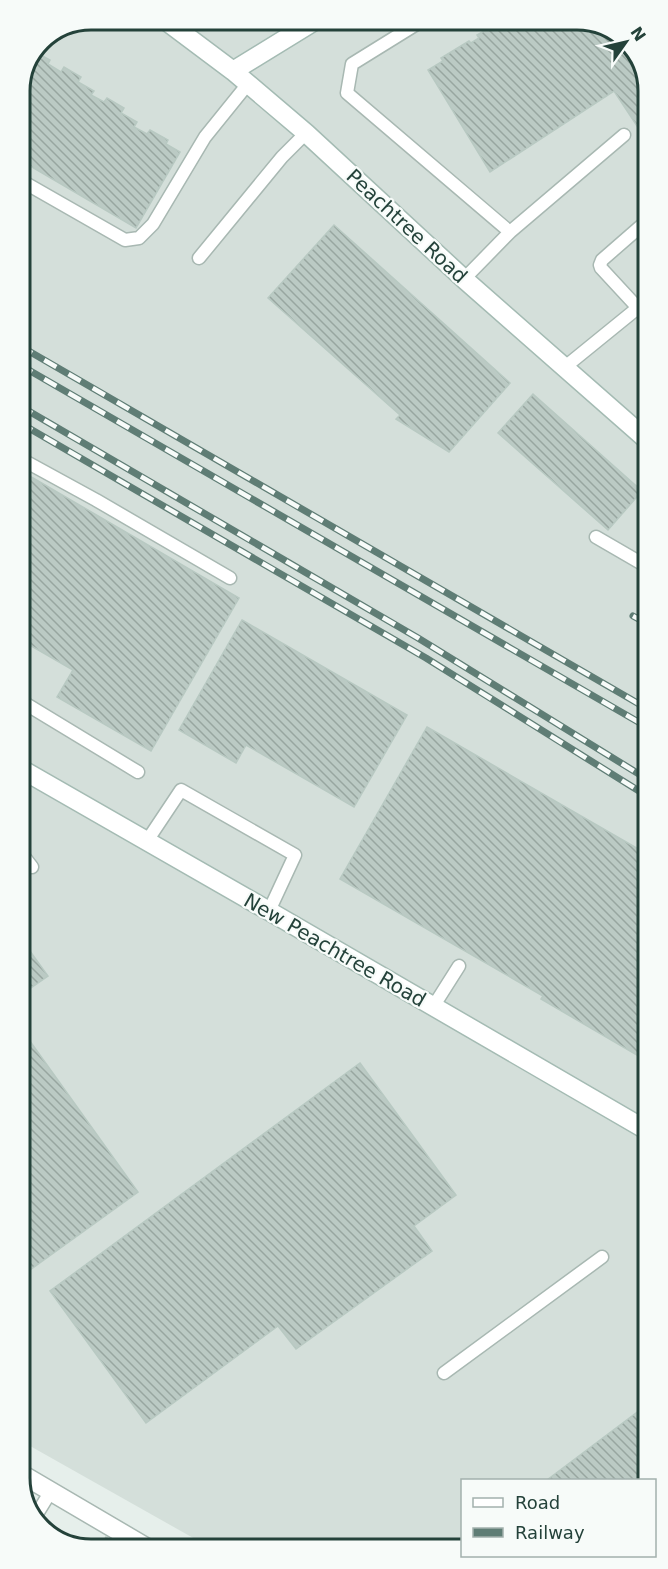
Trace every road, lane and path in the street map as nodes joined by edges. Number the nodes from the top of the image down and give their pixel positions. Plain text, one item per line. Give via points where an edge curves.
1 (178, 30) edge
2 (300, 30) edge
3 (407, 30) edge
4 (233, 71) junction
5 (247, 84) junction
6 (306, 133) junction
7 (624, 135) dead end
8 (30, 186) edge
9 (638, 229) edge
10 (510, 232) junction
11 (199, 258) dead end
12 (464, 279) junction
13 (638, 301) edge
14 (638, 308) edge
15 (565, 367) junction
16 (638, 432) edge
17 (30, 464) edge
18 (596, 537) dead end
19 (638, 561) edge
20 (230, 578) dead end
21 (30, 706) edge
22 (138, 772) dead end
23 (30, 774) edge
24 (147, 841) junction
25 (30, 864) edge
26 (32, 867) dead end
27 (269, 911) junction
28 (459, 966) dead end
29 (433, 1007) junction
30 (638, 1125) edge
31 (602, 1257) dead end
32 (444, 1373) dead end
33 (30, 1479) edge
34 (51, 1491) junction
35 (39, 1510) edge
36 (132, 1539) edge

1 - 4 street, Peachtree Road
2 - 4 street
3 - 10 lane via 352,64 347,93
4 - 5 street, Peachtree Road
5 - 6 street, Peachtree Road
5 - 8 lane via 205,137 153,224 139,238 125,240
6 - 11 lane
6 - 12 street, Peachtree Road
7 - 10 lane
9 - 13 lane via 600,265
10 - 12 lane
12 - 15 street, Peachtree Road
14 - 15 lane
15 - 16 street, Peachtree Road
17 - 20 lane
18 - 19 lane
21 - 22 lane
23 - 24 street, New Peachtree Road
24 - 27 street, New Peachtree Road
24 - 27 lane via 181,790 295,855
25 - 26 lane
27 - 29 street, New Peachtree Road
28 - 29 lane
29 - 30 street, New Peachtree Road
31 - 32 lane
33 - 34 street
34 - 35 lane
34 - 36 street

